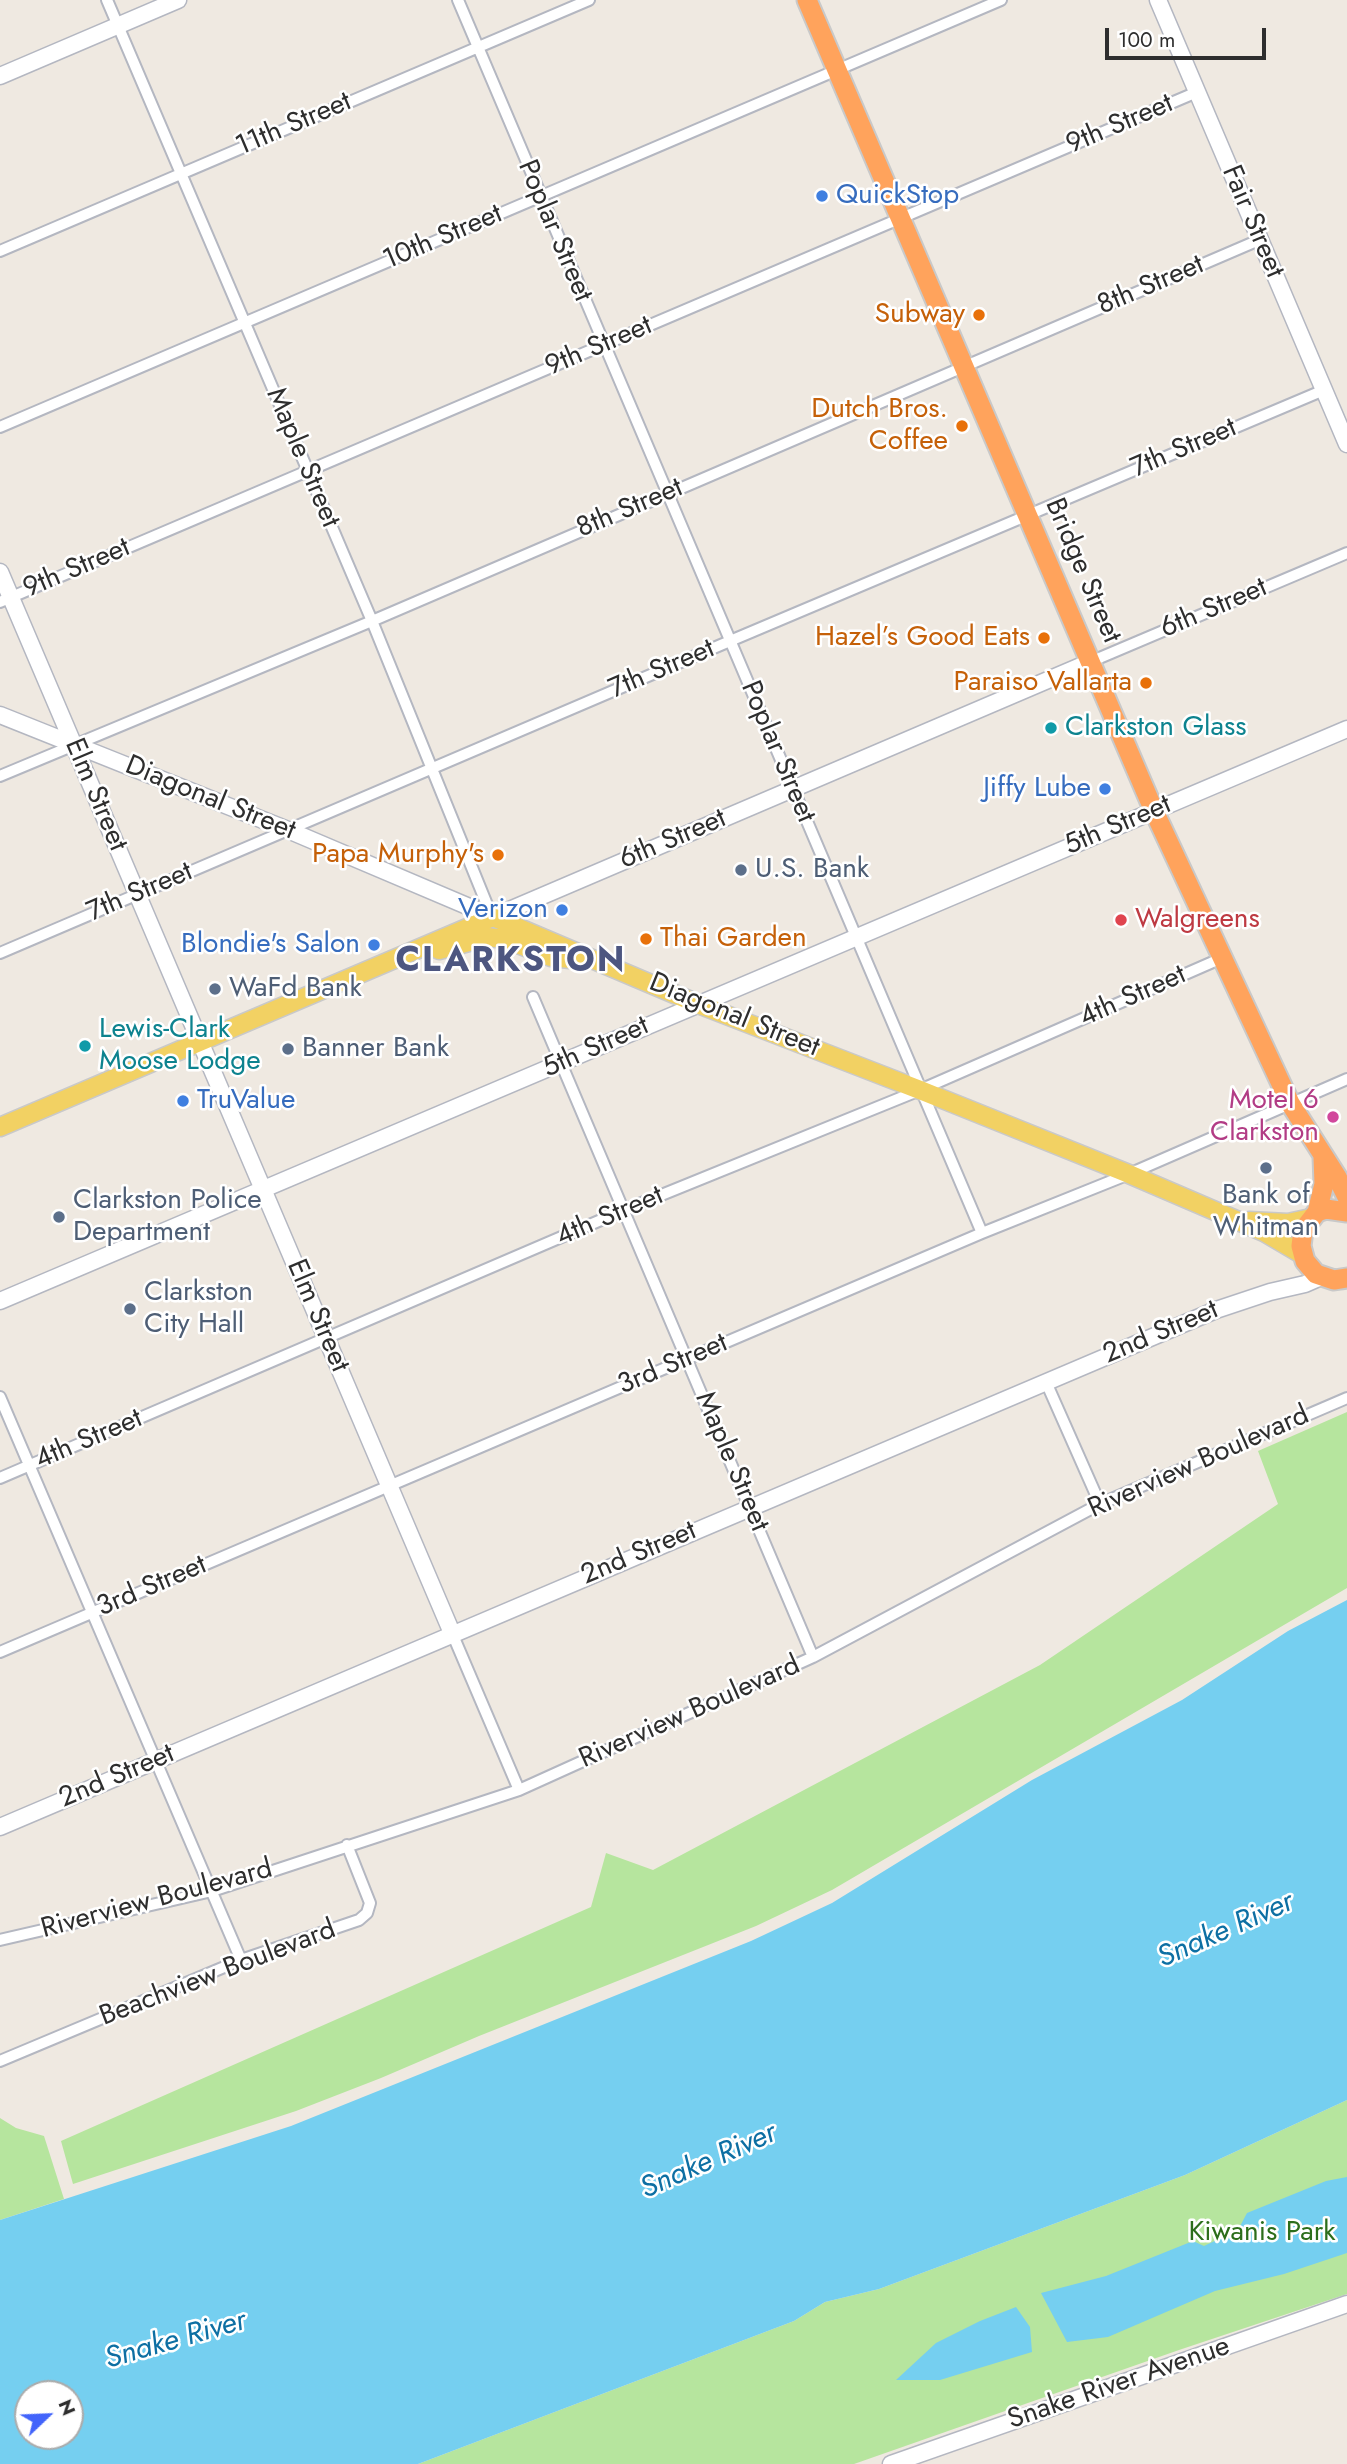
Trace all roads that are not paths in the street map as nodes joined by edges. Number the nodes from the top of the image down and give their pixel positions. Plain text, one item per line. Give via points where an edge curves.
1 (107, 0) edge
2 (178, 0) edge
3 (457, 0) edge
4 (589, 0) edge
5 (807, 0) edge
6 (1002, 0) edge
7 (1158, 0) edge
8 (118, 26) junction
9 (478, 47) junction
10 (838, 70) junction
11 (0, 76) edge
12 (1197, 92) junction
13 (181, 174) junction
14 (540, 197) junction
15 (901, 219) junction
16 (1259, 240) junction
17 (0, 251) edge
18 (244, 323) junction
19 (603, 345) junction
20 (963, 366) junction
21 (1324, 390) junction
22 (0, 427) edge
23 (1347, 444) edge
24 (306, 470) junction
25 (666, 494) junction
26 (1028, 515) junction
27 (1347, 553) edge
28 (0, 572) edge
29 (6, 600) edge
30 (372, 621) junction
31 (730, 640) junction
32 (1090, 662) junction
33 (0, 715) edge
34 (1347, 729) edge
35 (74, 744) junction
36 (432, 768) junction
37 (0, 776) edge
38 (793, 789) junction
39 (1154, 811) junction
40 (288, 830) junction
41 (138, 894) junction
42 (492, 917) junction
43 (857, 936) junction
44 (427, 945) junction
45 (0, 953) edge
46 (1222, 958) junction
47 (600, 962) junction
48 (533, 997) dead end
49 (698, 1004) junction
50 (201, 1041) junction
51 (562, 1064) junction
52 (1347, 1079) edge
53 (920, 1090) junction
54 (1290, 1103) junction
55 (0, 1127) edge
56 (1322, 1156) junction
57 (1129, 1174) junction
58 (263, 1190) junction
59 (1347, 1197) edge
60 (622, 1211) junction
61 (1347, 1212) edge
62 (1314, 1215) junction
63 (1235, 1220) junction
64 (982, 1233) junction
65 (1304, 1258) junction
66 (1339, 1279) edge
67 (1281, 1290) junction
68 (0, 1301) edge
69 (326, 1338) junction
70 (687, 1359) junction
71 (1046, 1382) junction
72 (0, 1397) edge
73 (1347, 1398) edge
74 (29, 1466) junction
75 (0, 1478) edge
76 (390, 1486) junction
77 (1100, 1504) junction
78 (750, 1507) junction
79 (92, 1613) junction
80 (452, 1633) junction
81 (0, 1652) edge
82 (813, 1657) junction
83 (155, 1760) junction
84 (519, 1790) junction
85 (0, 1827) edge
86 (347, 1845) junction
87 (212, 1891) junction
88 (0, 1940) edge
89 (241, 1960) junction
90 (0, 2061) edge
91 (1347, 2304) edge
92 (891, 2464) edge

1 - 8 street, Maple Street
2 - 8 street
3 - 9 street, Poplar Street
4 - 9 street, 11th Street
5 - 10 highway, Bridge Street
6 - 10 street, 10th Street
7 - 12 street, Fair Street
8 - 11 street
8 - 13 street, Maple Street
9 - 13 street, 11th Street
9 - 14 street, Poplar Street
10 - 14 street, 10th Street
10 - 15 highway, Bridge Street
12 - 15 street, 9th Street
12 - 16 street, Fair Street
13 - 17 street, 11th Street
13 - 18 street, Maple Street
14 - 18 street, 10th Street
14 - 19 street, Poplar Street
15 - 19 street, 9th Street
15 - 20 highway, Bridge Street
16 - 20 street, 8th Street
16 - 21 street, Fair Street
18 - 22 street, 10th Street
18 - 24 street, Maple Street
19 - 24 street, 9th Street
19 - 25 street, Poplar Street
20 - 25 street, 8th Street
20 - 26 highway, Bridge Street
21 - 23 street, Fair Street
21 - 26 street, 7th Street
24 - 29 street, 9th Street
24 - 30 street, Maple Street
25 - 30 street, 8th Street
25 - 31 street, Poplar Street
26 - 31 street, 7th Street
26 - 32 highway, Bridge Street
27 - 32 street, 6th Street
28 - 29 street, Elm Street
29 - 35 street, Elm Street
30 - 35 street, 8th Street
30 - 36 street, Maple Street
31 - 36 street, 7th Street
31 - 38 street, Poplar Street
32 - 38 street, 6th Street
32 - 39 highway, Bridge Street
33 - 35 street, Diagonal Street
34 - 39 street, 5th Street
35 - 37 street, 8th Street
35 - 40 street, Diagonal Street
35 - 41 street, Elm Street
36 - 40 street, 7th Street
36 - 42 street, Maple Street
38 - 42 street, 6th Street
38 - 43 street, Poplar Street
39 - 43 street, 5th Street
39 - 46 highway, Bridge Street
40 - 41 street, 7th Street
40 - 42 street, Diagonal Street
41 - 45 street, 7th Street
41 - 50 street, Elm Street
42 - 44 main road, 6th Street
42 - 47 main road, Diagonal Street
43 - 49 street, 5th Street
43 - 53 street, Poplar Street
44 - 47 main road via 442,950 487,937 551,957
44 - 50 main road, 6th Street
46 - 53 street, 4th Street
46 - 54 highway, Bridge Street
47 - 49 main road, Diagonal Street
48 - 51 street, Maple Street
49 - 51 street, 5th Street
49 - 53 main road, Diagonal Street
50 - 55 main road, 6th Street
50 - 58 street, Elm Street
51 - 58 street, 5th Street
51 - 60 street, Maple Street
52 - 54 street, 3rd Street
53 - 57 main road, Diagonal Street
53 - 60 street, 4th Street
53 - 64 street, Poplar Street
54 - 56 highway, Bridge Street
54 - 57 street, 3rd Street
56 - 59 highway, Bridge Street
56 - 62 highway via 1324,1184
57 - 63 main road, Diagonal Street
57 - 64 street, 3rd Street
58 - 68 street, 5th Street
58 - 69 street, Elm Street
60 - 69 street, 4th Street
60 - 70 street, Maple Street
61 - 62 highway via 1326,1209
62 - 63 main road, Diagonal Street via 1288,1223
62 - 65 highway via 1302,1237
63 - 65 main road, Diagonal Street
64 - 70 street, 3rd Street
65 - 66 highway via 1312,1270
65 - 67 street
66 - 67 street, 2nd Street
67 - 71 street, 2nd Street via 1229,1304
69 - 74 street, 4th Street
69 - 76 street, Elm Street
70 - 76 street, 3rd Street
70 - 78 street, Maple Street
71 - 77 street
71 - 78 street, 2nd Street
72 - 74 street
73 - 77 street, Riverview Boulevard
74 - 75 street, 4th Street
74 - 79 street
76 - 79 street, 3rd Street
76 - 80 street, Elm Street
77 - 82 street, Riverview Boulevard
78 - 80 street, 2nd Street
78 - 82 street, Maple Street
79 - 81 street, 3rd Street
79 - 83 street
80 - 83 street, 2nd Street
80 - 84 street, Elm Street
82 - 84 street, Riverview Boulevard
83 - 85 street, 2nd Street
83 - 87 street
84 - 86 street, Riverview Boulevard
86 - 87 street, Riverview Boulevard
86 - 89 street, Beachview Boulevard via 370,1903 367,1913 359,1920
87 - 88 street, Riverview Boulevard
87 - 89 street
89 - 90 street, Beachview Boulevard
91 - 92 street, Snake River Avenue

